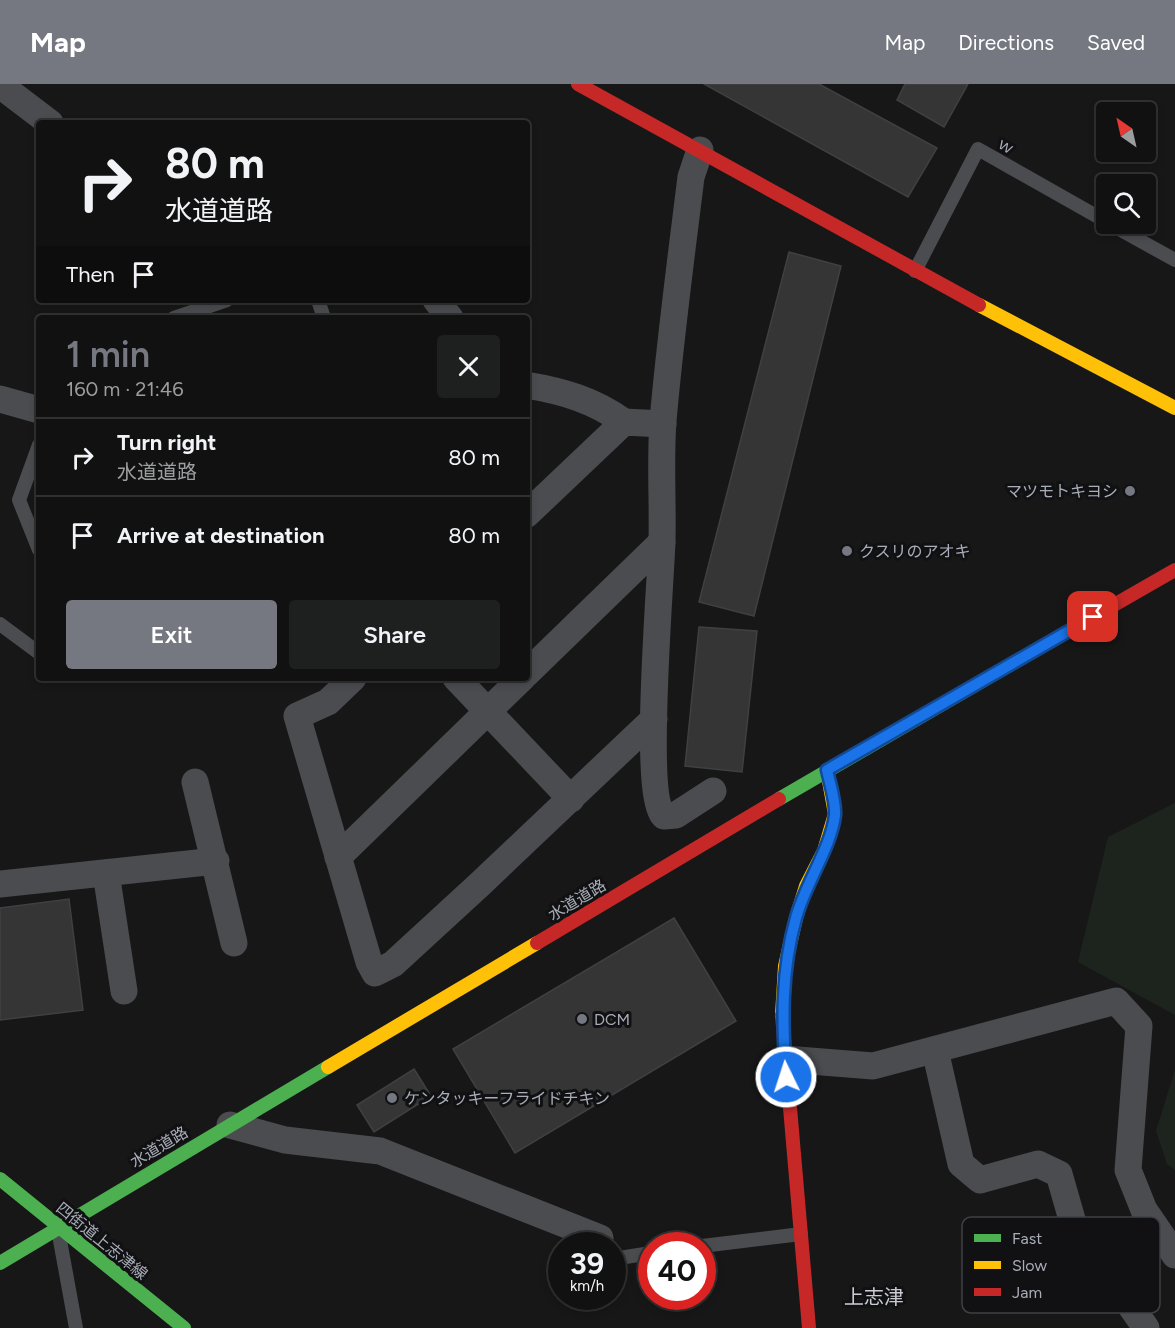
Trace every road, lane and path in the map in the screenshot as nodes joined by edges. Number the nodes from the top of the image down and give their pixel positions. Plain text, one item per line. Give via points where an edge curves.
1 (578, 84) edge
2 (0, 85) edge
3 (47, 120) edge
4 (700, 150) junction
5 (1096, 216) edge
6 (1128, 234) edge
7 (1175, 260) edge
8 (915, 271) junction
9 (222, 303) edge
10 (438, 303) edge
11 (205, 313) edge
12 (448, 315) edge
13 (530, 386) edge
14 (0, 399) edge
15 (1175, 408) edge
16 (36, 409) edge
17 (624, 422) junction
18 (663, 424) junction
19 (36, 453) edge
20 (530, 510) edge
21 (662, 542) junction
22 (36, 543) edge
23 (1175, 570) edge
24 (0, 624) edge
25 (36, 651) edge
26 (530, 670) edge
27 (350, 681) edge
28 (459, 681) edge
29 (519, 681) edge
30 (488, 711) junction
31 (654, 719) junction
32 (827, 770) junction
33 (195, 782) dead end
34 (713, 791) dead end
35 (571, 799) junction
36 (338, 857) junction
37 (216, 861) junction
38 (106, 873) junction
39 (0, 884) edge
40 (234, 943) dead end
41 (124, 991) dead end
42 (935, 1050) junction
43 (784, 1059) junction
44 (230, 1125) junction
45 (0, 1179) edge
46 (1071, 1217) edge
47 (1149, 1217) edge
48 (58, 1227) junction
49 (577, 1232) edge
50 (1160, 1233) edge
51 (801, 1234) junction
52 (716, 1244) edge
53 (1175, 1255) edge
54 (0, 1263) edge
55 (1136, 1313) edge
56 (76, 1328) edge
57 (184, 1328) edge
58 (809, 1328) edge
59 (1146, 1328) edge

1 - 4 street
2 - 3 street
4 - 8 street
4 - 18 street via 691,177
5 - 8 lane, ｗ via 978,148
6 - 7 lane, ｗ
8 - 15 street
9 - 11 lane
10 - 12 street
13 - 17 street via 586,399
14 - 16 street
17 - 18 street
17 - 20 street
18 - 21 street
19 - 22 lane via 19,500
21 - 26 street
21 - 31 street
23 - 32 street, 水道道路
24 - 25 lane
27 - 36 street via 328,702 297,716
28 - 30 street
29 - 30 street
30 - 35 street
30 - 36 street
31 - 34 street via 659,811 664,816 676,815
31 - 35 street
32 - 43 street via 835,814 824,851 806,886 785,966
32 - 44 street, 水道道路
33 - 37 street
35 - 36 street via 393,964 375,973
37 - 38 street
37 - 40 street
38 - 39 street
38 - 41 street
42 - 43 street via 873,1066
42 - 46 street via 961,1164 980,1180 1038,1164 1059,1174
42 - 47 street via 1116,1001 1139,1026 1128,1170
43 - 51 street
44 - 48 street, 水道道路
44 - 49 street via 285,1140 380,1151
45 - 48 street, 四街道上志津線
48 - 54 street, 水道道路
48 - 56 lane
48 - 57 street, 四街道上志津線
50 - 53 street
51 - 52 lane
51 - 58 street
55 - 59 street

